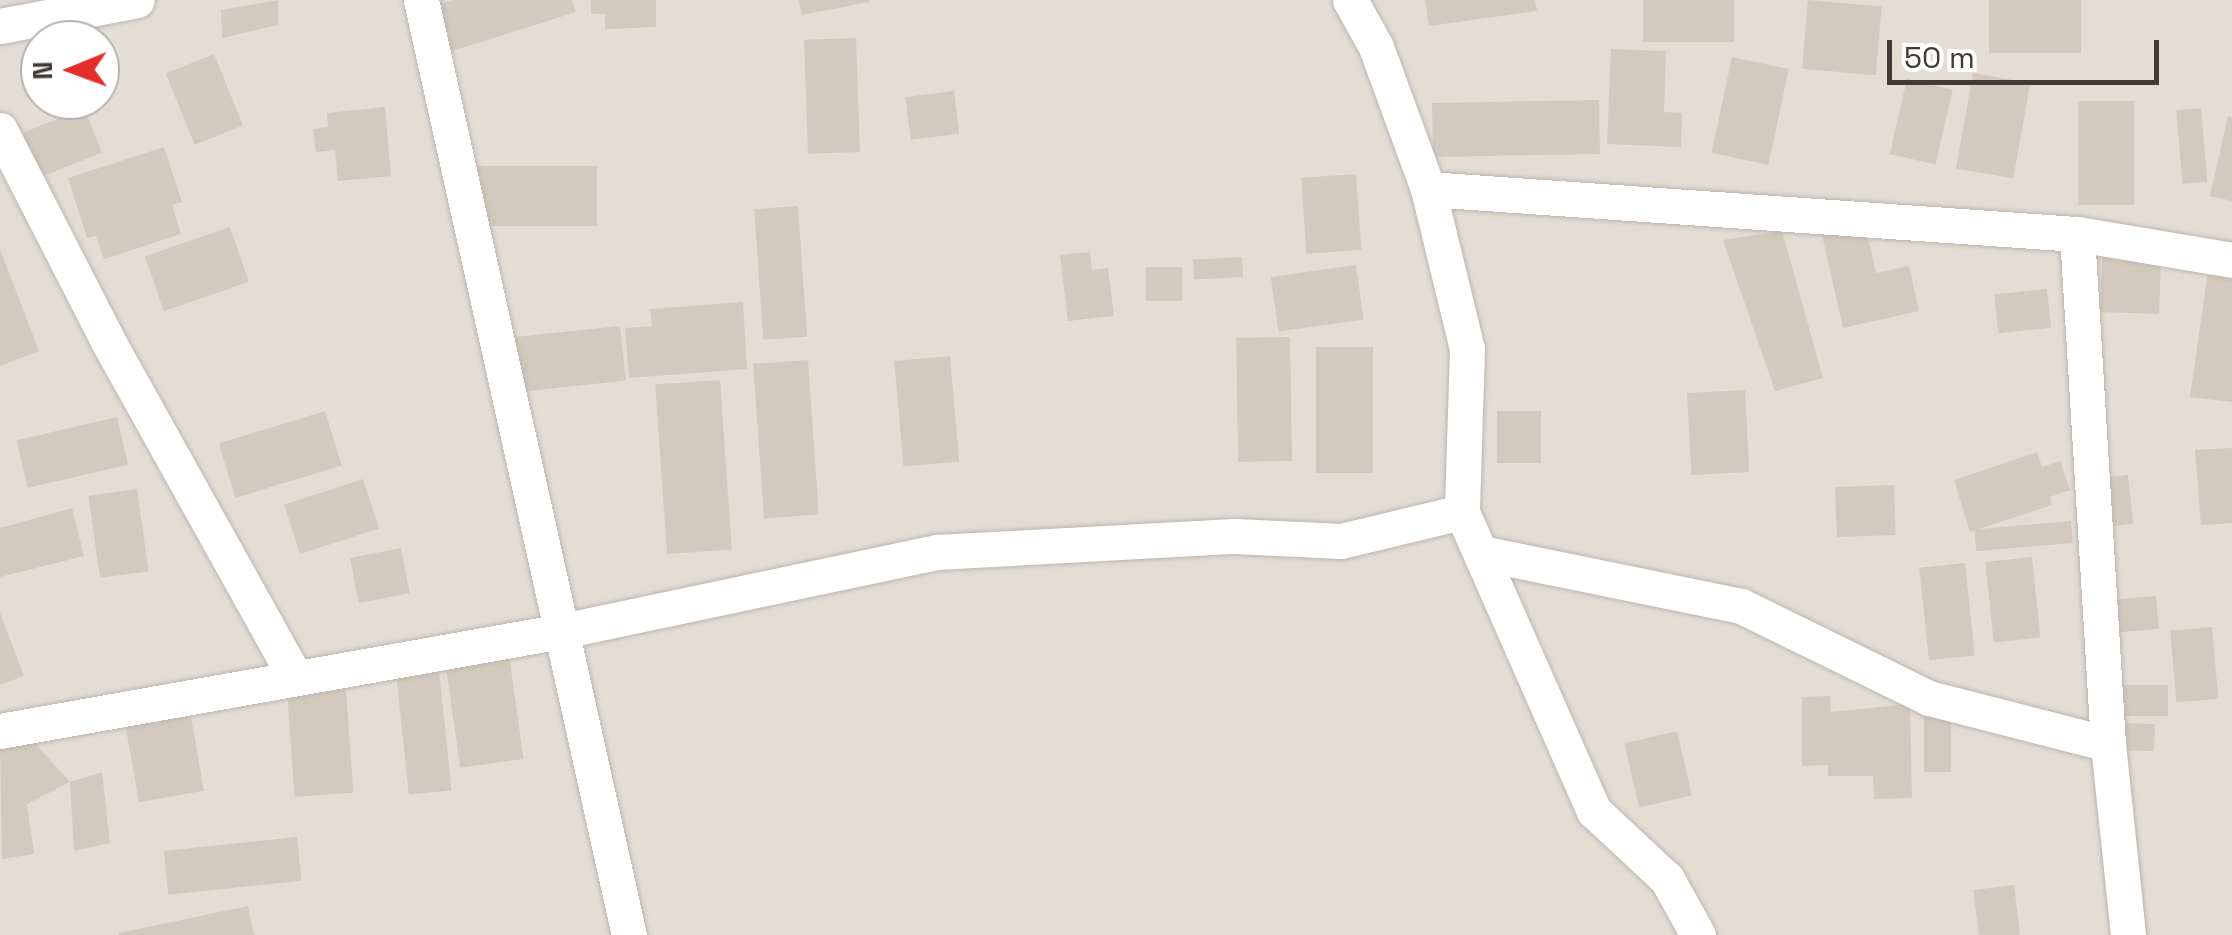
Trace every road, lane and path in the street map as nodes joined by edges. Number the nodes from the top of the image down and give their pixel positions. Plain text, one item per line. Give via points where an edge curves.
1 (137, 0) edge
2 (420, 0) edge
3 (1350, 0) edge
4 (0, 26) edge
5 (0, 130) edge
6 (1428, 189) junction
7 (2077, 234) junction
8 (2232, 260) edge
9 (1462, 512) junction
10 (1480, 553) junction
11 (562, 631) junction
12 (294, 677) junction
13 (0, 731) edge
14 (2108, 744) junction
15 (629, 935) edge
16 (1698, 935) edge
17 (2128, 935) edge

1 - 4 street
2 - 11 street
3 - 6 street via 1376,47
5 - 12 street
6 - 7 street
6 - 9 street via 1467,349
7 - 8 street
7 - 14 street
9 - 10 street
9 - 11 street via 1341,541 1234,536 937,552
10 - 14 street via 1741,606 1929,698
10 - 16 street via 1594,811 1667,879
11 - 12 street
11 - 15 street
12 - 13 street
14 - 17 street

